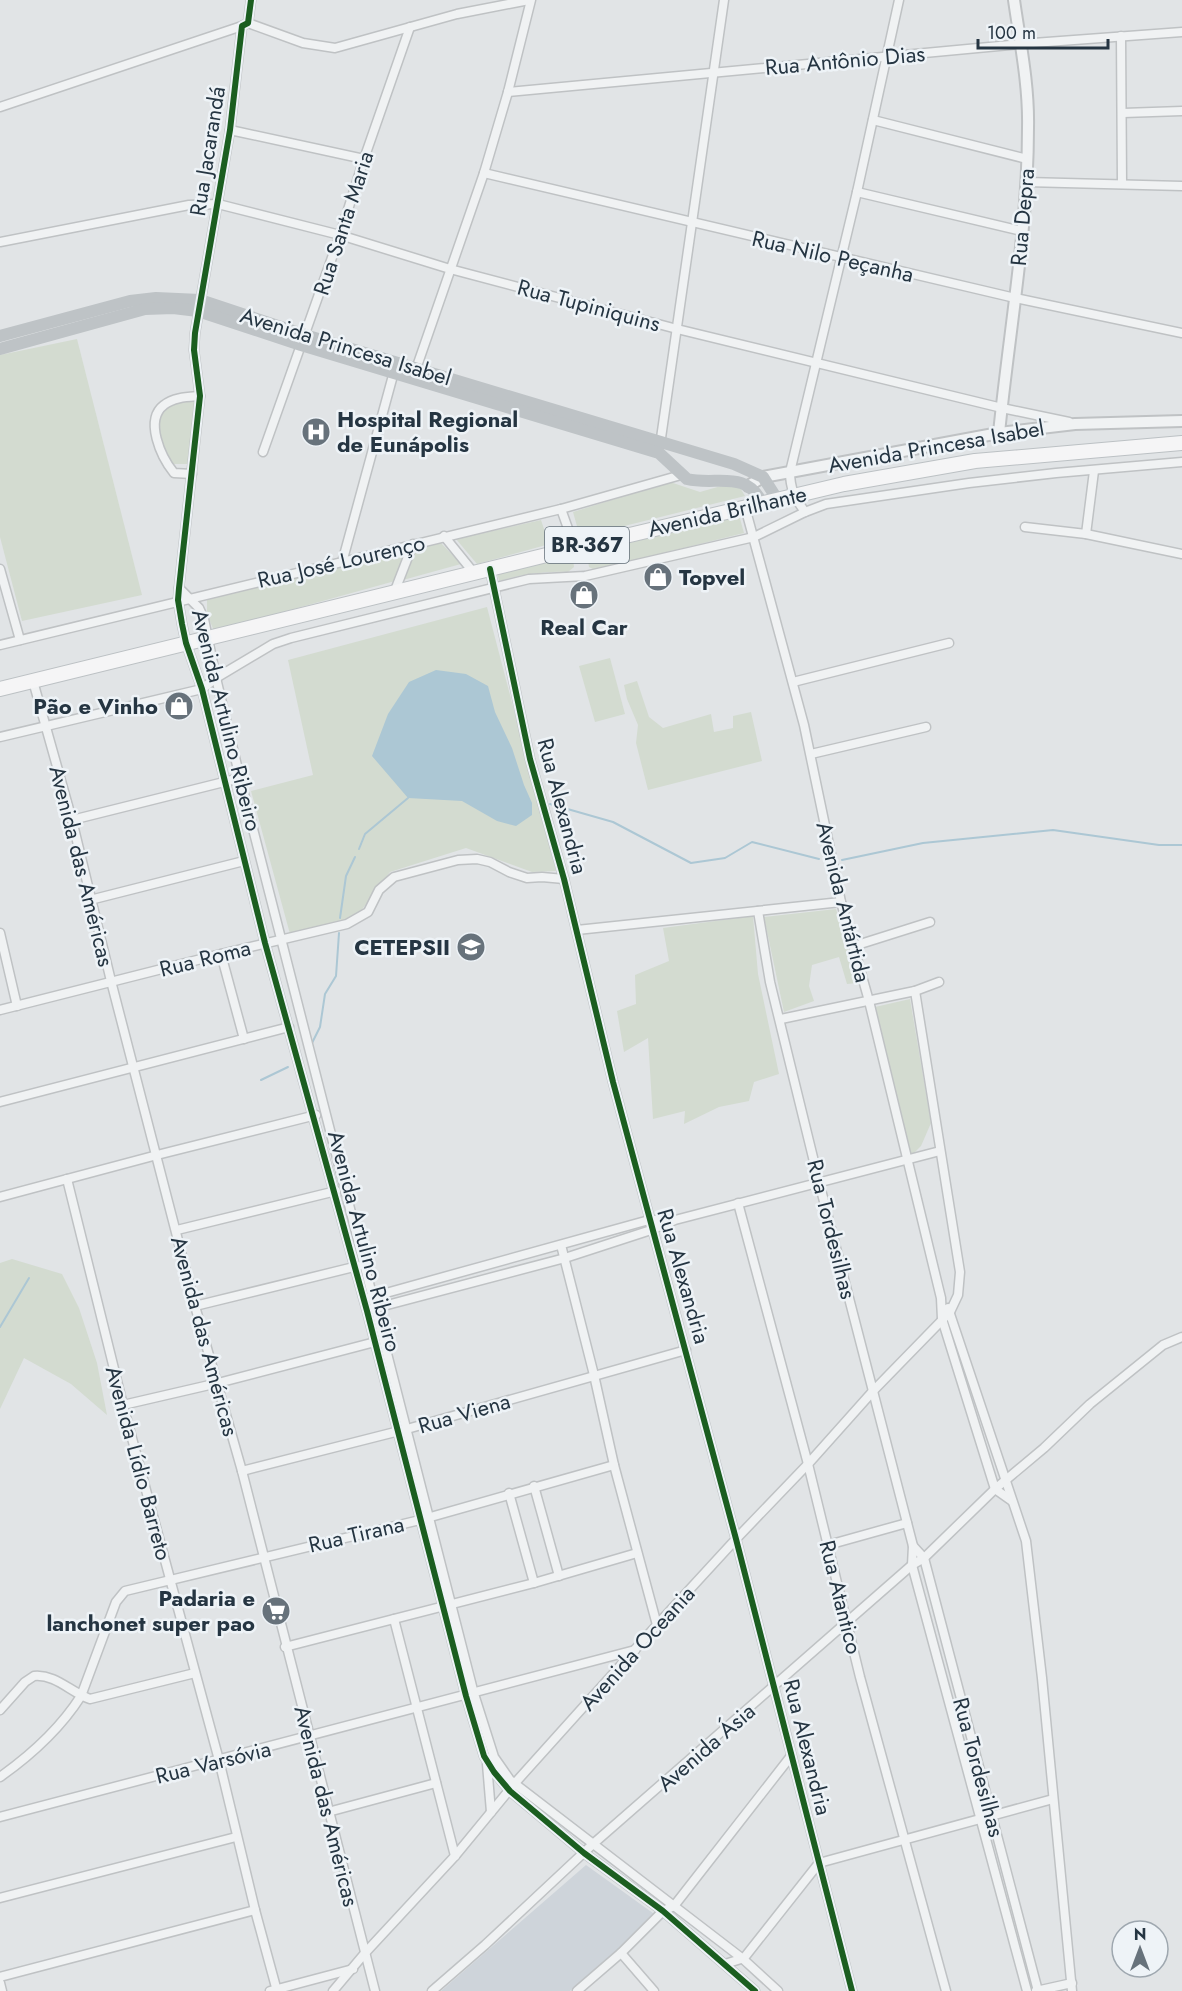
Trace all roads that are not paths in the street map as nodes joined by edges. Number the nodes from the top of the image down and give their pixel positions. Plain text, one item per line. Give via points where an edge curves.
1 (251, 0) edge
2 (530, 0) edge
3 (724, 0) edge
4 (898, 0) edge
5 (1014, 0) edge
6 (245, 25) junction
7 (410, 27) junction
8 (1182, 32) edge
9 (1120, 36) junction
10 (1020, 44) junction
11 (887, 56) junction
12 (716, 71) junction
13 (508, 92) junction
14 (0, 107) edge
15 (1182, 111) edge
16 (1123, 113) junction
17 (873, 120) junction
18 (230, 130) junction
19 (364, 159) junction
20 (1027, 159) junction
21 (484, 173) junction
22 (1026, 182) junction
23 (1122, 184) junction
24 (1182, 186) edge
25 (857, 192) junction
26 (218, 204) junction
27 (693, 223) junction
28 (1022, 231) junction
29 (340, 234) junction
30 (0, 242) edge
31 (842, 258) junction
32 (450, 269) junction
33 (1015, 298) junction
34 (199, 306) junction
35 (678, 329) junction
36 (1182, 333) edge
37 (0, 336) edge
38 (303, 340) junction
39 (0, 349) edge
40 (815, 363) junction
41 (395, 367) junction
42 (415, 373) junction
43 (200, 396) junction
44 (1002, 408) junction
45 (1182, 421) edge
46 (1075, 424) junction
47 (999, 433) junction
48 (1182, 443) edge
49 (660, 448) junction
50 (688, 451) junction
51 (263, 452) dead end
52 (711, 458) junction
53 (1182, 462) edge
54 (790, 471) junction
55 (1094, 471) junction
56 (679, 473) junction
57 (192, 474) junction
58 (763, 477) junction
59 (704, 481) junction
60 (748, 486) junction
61 (793, 495) junction
62 (777, 499) junction
63 (762, 503) junction
64 (745, 507) junction
65 (561, 509) junction
66 (805, 512) junction
67 (1025, 527) dead end
68 (1086, 534) junction
69 (444, 536) junction
70 (754, 537) junction
71 (413, 544) junction
72 (575, 548) junction
73 (1182, 554) edge
74 (346, 560) junction
75 (0, 569) edge
76 (490, 569) junction
77 (474, 573) junction
78 (179, 588) junction
79 (494, 588) junction
80 (394, 592) junction
81 (190, 597) junction
82 (178, 600) junction
83 (209, 638) junction
84 (20, 640) junction
85 (186, 643) junction
86 (949, 644) dead end
87 (0, 645) edge
88 (216, 678) junction
89 (33, 681) junction
90 (793, 682) junction
91 (0, 689) edge
92 (202, 689) junction
93 (46, 726) junction
94 (926, 727) dead end
95 (0, 737) edge
96 (811, 754) junction
97 (240, 778) junction
98 (224, 782) junction
99 (72, 820) junction
100 (244, 861) junction
101 (564, 879) junction
102 (90, 900) junction
103 (841, 902) junction
104 (758, 911) junction
105 (930, 922) dead end
106 (577, 930) junction
107 (0, 933) edge
108 (281, 940) junction
109 (265, 943) junction
110 (854, 946) junction
111 (221, 954) junction
112 (111, 981) junction
113 (939, 982) dead end
114 (915, 991) junction
115 (869, 1001) junction
116 (17, 1006) junction
117 (0, 1010) edge
118 (781, 1019) junction
119 (289, 1027) junction
120 (244, 1039) junction
121 (134, 1067) junction
122 (0, 1102) edge
123 (324, 1113) junction
124 (313, 1116) junction
125 (940, 1151) junction
126 (157, 1155) junction
127 (907, 1161) junction
128 (67, 1179) junction
129 (819, 1182) junction
130 (344, 1188) junction
131 (333, 1191) junction
132 (0, 1197) edge
133 (738, 1203) junction
134 (649, 1220) junction
135 (675, 1220) junction
136 (177, 1230) junction
137 (651, 1230) junction
138 (561, 1245) junction
139 (565, 1258) junction
140 (365, 1265) junction
141 (355, 1267) junction
142 (373, 1296) junction
143 (941, 1298) junction
144 (363, 1299) junction
145 (195, 1306) junction
146 (376, 1308) junction
147 (367, 1311) junction
148 (950, 1312) junction
149 (942, 1319) junction
150 (1182, 1337) edge
151 (375, 1342) junction
152 (686, 1350) junction
153 (594, 1375) junction
154 (218, 1383) junction
155 (874, 1390) junction
156 (123, 1406) junction
157 (407, 1429) junction
158 (397, 1431) junction
159 (808, 1464) junction
160 (614, 1465) junction
161 (242, 1471) junction
162 (1007, 1480) junction
163 (534, 1486) junction
164 (995, 1489) junction
165 (509, 1493) junction
166 (1012, 1501) junction
167 (430, 1517) junction
168 (420, 1520) junction
169 (907, 1523) junction
170 (736, 1539) junction
171 (828, 1545) junction
172 (913, 1546) junction
173 (637, 1553) junction
174 (262, 1556) junction
175 (924, 1557) junction
176 (912, 1565) junction
177 (559, 1576) junction
178 (170, 1580) junction
179 (534, 1583) junction
180 (452, 1604) junction
181 (442, 1606) junction
182 (394, 1619) junction
183 (848, 1622) junction
184 (657, 1625) junction
185 (285, 1647) junction
186 (635, 1650) junction
187 (195, 1673) junction
188 (774, 1687) junction
189 (470, 1695) junction
190 (85, 1698) junction
191 (417, 1709) junction
192 (0, 1710) edge
193 (309, 1737) junction
194 (791, 1756) junction
195 (219, 1760) junction
196 (487, 1760) junction
197 (0, 1777) edge
198 (436, 1783) junction
199 (515, 1783) junction
200 (510, 1791) junction
201 (1053, 1799) junction
202 (328, 1812) junction
203 (491, 1812) junction
204 (992, 1815) junction
205 (0, 1817) edge
206 (980, 1818) junction
207 (236, 1837) junction
208 (903, 1840) junction
209 (593, 1844) junction
210 (584, 1853) junction
211 (455, 1856) junction
212 (819, 1863) junction
213 (0, 1898) edge
214 (674, 1906) junction
215 (255, 1911) junction
216 (663, 1911) junction
217 (365, 1953) junction
218 (621, 1953) junction
219 (743, 1959) junction
220 (725, 1964) junction
221 (353, 1969) junction
222 (0, 1977) edge
223 (0, 1983) edge
224 (1072, 1987) edge
225 (275, 1990) edge
226 (2, 1991) edge
227 (333, 1991) edge
228 (375, 1991) edge
229 (432, 1991) edge
230 (577, 1991) edge
231 (654, 1991) edge
232 (755, 1991) edge
233 (778, 1991) edge
234 (852, 1991) edge
235 (946, 1991) edge
236 (1027, 1991) edge
237 (1037, 1991) edge

1 - 6 street, Rua Jacarandá
2 - 7 street
2 - 13 street
3 - 12 street
4 - 11 street
5 - 10 street, Rua Depra
6 - 7 street via 303,43 335,48
6 - 14 street
6 - 18 street, Rua Jacarandá
7 - 19 street, Rua Santa Maria
8 - 9 street, Rua Antônio Dias
9 - 10 street, Rua Antônio Dias
9 - 16 street
10 - 11 street, Rua Antônio Dias
10 - 20 street, Rua Depra via 1028,109
11 - 12 street, Rua Antônio Dias
11 - 17 street
12 - 13 street, Rua Antônio Dias
12 - 27 street
13 - 21 street
15 - 16 street
16 - 23 street
17 - 20 street
17 - 25 street
18 - 19 street
18 - 26 street, Rua Jacarandá
19 - 29 street, Rua Santa Maria
20 - 22 street, Rua Depra
21 - 27 street, Rua Nilo Peçanha
21 - 32 street
22 - 23 street
22 - 28 street, Rua Depra
23 - 24 street
25 - 28 street
25 - 31 street
26 - 29 street, Rua Tupiniquins
26 - 30 street, Rua Tupiniquins via 189,205
26 - 34 street, Rua Jacarandá
27 - 31 street, Rua Nilo Peçanha
27 - 35 street
28 - 33 street, Rua Depra
29 - 32 street, Rua Tupiniquins
29 - 38 street, Rua Santa Maria
31 - 33 street, Rua Nilo Peçanha
31 - 40 street
32 - 35 street, Rua Tupiniquins
32 - 42 street
33 - 36 street, Rua Nilo Peçanha
33 - 44 street, Rua Depra
34 - 37 main road, Avenida Princesa Isabel via 156,298 130,301
34 - 38 main road, Avenida Princesa Isabel
34 - 39 main road, Avenida Princesa Isabel via 145,309
34 - 43 street, Rua Jacarandá via 194,350
35 - 40 street, Rua Tupiniquins
35 - 49 street
38 - 41 main road, Avenida Princesa Isabel
38 - 51 street, Rua Santa Maria
40 - 44 street, Rua Tupiniquins
40 - 54 street
41 - 42 main road, Avenida Princesa Isabel
41 - 74 street via 343,559
42 - 49 main road, Avenida Princesa Isabel
43 - 57 street, Rua Jacarandá
43 - 57 street via 166,403 157,414 155,428 163,459 174,472
44 - 46 street, Rua Tupiniquins
44 - 47 street, Rua Depra
45 - 46 street, Rua Tupiniquins
46 - 47 street, Avenida Princesa Isabel
47 - 54 street, Avenida Princesa Isabel
48 - 61 main road, Avenida Brilhante / BR-367 via 975,461
49 - 50 main road, Avenida Princesa Isabel
49 - 56 main road, Avenida Princesa Isabel
50 - 52 main road, Avenida Princesa Isabel
50 - 56 main road
52 - 58 main road
52 - 59 main road
53 - 55 street
54 - 58 street, Avenida Princesa Isabel
54 - 61 street
55 - 66 street via 914,491 826,504
55 - 68 street
56 - 59 main road via 689,480
56 - 65 street, Rua José Lourenço
57 - 78 street, Avenida Artulino Ribeiro
58 - 60 street, Avenida Princesa Isabel
58 - 62 main road
59 - 60 main road via 740,482
60 - 63 main road
61 - 62 main road, Avenida Brilhante / BR-367
61 - 66 street
62 - 63 main road, Avenida Brilhante / BR-367
63 - 64 main road, Avenida Brilhante / BR-367
64 - 70 street, Avenida Antártida
64 - 72 main road, Avenida Brilhante / BR-367
65 - 69 street, Rua José Lourenço
65 - 72 street
66 - 70 street
67 - 68 street
68 - 73 street
69 - 71 street, Rua José Lourenço
69 - 77 street
70 - 79 street via 585,576 529,579
70 - 90 street, Avenida Antártida
71 - 74 street, Rua José Lourenço
71 - 80 street
72 - 76 main road, Avenida Brilhante / BR-367
74 - 81 street, Rua José Lourenço
75 - 84 street
76 - 77 main road, Avenida Brilhante / BR-367
76 - 79 street, Rua Alexandria
77 - 80 main road, Avenida Brilhante / BR-367
78 - 81 street
78 - 82 street, Avenida Artulino Ribeiro
79 - 88 street via 279,641
79 - 101 street, Rua Alexandria via 530,759
80 - 83 main road, Avenida Brilhante / BR-367
81 - 82 street, Rua José Lourenço
81 - 83 street, Avenida Artulino Ribeiro via 199,608
82 - 84 street, Rua José Lourenço
82 - 85 street, Avenida Artulino Ribeiro
83 - 85 main road, Avenida Brilhante / BR-367
83 - 88 street, Avenida Artulino Ribeiro
84 - 87 street, Rua José Lourenço
85 - 89 main road, Avenida Brilhante / BR-367
85 - 92 street, Avenida Artulino Ribeiro
86 - 90 street
88 - 92 street
88 - 97 street, Avenida Artulino Ribeiro
89 - 91 main road, Avenida Brilhante / BR-367
89 - 93 street, Avenida das Américas
90 - 96 street, Avenida Antártida
92 - 93 street
92 - 98 street, Avenida Artulino Ribeiro
93 - 95 street
93 - 99 street, Avenida das Américas
94 - 96 street
96 - 103 street, Avenida Antártida
97 - 98 street
97 - 108 street, Avenida Artulino Ribeiro
98 - 99 street
98 - 100 street, Avenida Artulino Ribeiro
99 - 102 street, Avenida das Américas
100 - 102 street
100 - 109 street, Avenida Artulino Ribeiro
101 - 106 street, Rua Alexandria
101 - 108 street, Rua Roma via 527,878 490,862 458,860 394,877 379,890 368,912 359,919
102 - 112 street, Avenida das Américas
103 - 104 street
103 - 110 street, Avenida Antártida
104 - 106 street
104 - 118 street, Rua Tordesilhas via 770,982
105 - 110 street
106 - 134 street, Rua Alexandria
107 - 116 street
108 - 109 street, Rua Roma
108 - 123 street, Avenida Artulino Ribeiro
109 - 111 street, Rua Roma
109 - 119 street, Avenida Artulino Ribeiro
110 - 115 street, Avenida Antártida
111 - 112 street, Rua Roma
111 - 120 street
112 - 116 street, Rua Roma
112 - 121 street, Avenida das Américas
113 - 114 street
114 - 115 street
114 - 125 street
115 - 118 street
115 - 127 street, Avenida Antártida
116 - 117 street, Rua Roma
118 - 129 street, Rua Tordesilhas
119 - 120 street
119 - 124 street, Avenida Artulino Ribeiro
120 - 121 street
121 - 122 street
121 - 126 street, Avenida das Américas
123 - 124 street
123 - 130 street, Avenida Artulino Ribeiro
124 - 126 street
124 - 131 street, Avenida Artulino Ribeiro
125 - 127 street
125 - 148 street via 960,1272 958,1295
126 - 128 street
126 - 136 street, Avenida das Américas
127 - 129 street
127 - 143 street, Avenida Antártida
128 - 132 street
128 - 156 street, Avenida Lídio Barreto
129 - 133 street
129 - 155 street, Rua Tordesilhas
130 - 131 street
130 - 140 street, Avenida Artulino Ribeiro
131 - 136 street
131 - 141 street, Avenida Artulino Ribeiro
133 - 135 street
133 - 159 street, Rua Atantico
134 - 135 street
134 - 137 street, Rua Alexandria
134 - 138 street
135 - 137 street
136 - 145 street, Avenida das Américas
137 - 139 street
137 - 152 street, Rua Alexandria
138 - 139 street
138 - 142 street
139 - 146 street
139 - 153 street
140 - 141 street
140 - 142 street, Avenida Artulino Ribeiro
141 - 144 street, Avenida Artulino Ribeiro
141 - 145 street
142 - 144 street
142 - 146 street, Avenida Artulino Ribeiro
143 - 148 street, Avenida Antártida
143 - 149 street, Avenida Antártida
144 - 147 street, Avenida Artulino Ribeiro
145 - 154 street, Avenida das Américas
146 - 147 street
146 - 157 street, Avenida Artulino Ribeiro
147 - 151 street, Avenida Artulino Ribeiro
148 - 149 street, Avenida Oceania
148 - 162 street, Avenida Antártida
149 - 155 street, Avenida Oceania
149 - 164 street, Avenida Antártida
150 - 162 street, Avenida Ásia via 1154,1352 1090,1404
151 - 154 street
151 - 158 street, Avenida Artulino Ribeiro
152 - 153 street, Rua Viena
152 - 170 street, Rua Alexandria
153 - 157 street, Rua Viena
153 - 160 street
154 - 156 street
154 - 161 street, Avenida das Américas
155 - 159 street, Avenida Oceania
155 - 169 street, Rua Tordesilhas
156 - 178 street, Avenida Lídio Barreto
157 - 158 street, Rua Viena
157 - 167 street, Avenida Artulino Ribeiro
158 - 161 street, Rua Viena
158 - 168 street, Avenida Artulino Ribeiro
159 - 170 street, Avenida Oceania
159 - 171 street, Rua Atantico
160 - 163 street, Rua Tirana
160 - 173 street
161 - 174 street, Avenida das Américas
162 - 164 street, Avenida Ásia
162 - 166 street, Avenida Antártida
163 - 165 street, Rua Tirana
163 - 177 street
164 - 166 street
164 - 175 street, Avenida Ásia
165 - 167 street, Rua Tirana
165 - 179 street
166 - 201 street, Avenida Antártida via 1026,1541
167 - 168 street, Rua Tirana
167 - 180 street, Avenida Artulino Ribeiro
168 - 174 street, Rua Tirana
168 - 181 street, Avenida Artulino Ribeiro
169 - 171 street
169 - 172 street, Rua Tordesilhas
170 - 184 street, Avenida Oceania
170 - 188 street, Rua Alexandria
171 - 183 street, Rua Atantico
172 - 175 street
172 - 176 street, Rua Tordesilhas
173 - 177 street
173 - 184 street
174 - 178 street, Rua Tirana
174 - 185 street, Avenida das Américas
175 - 176 street, Avenida Ásia
175 - 204 street, Rua Tordesilhas
176 - 183 street, Avenida Ásia
176 - 206 street, Rua Tordesilhas
177 - 179 street
178 - 187 street, Avenida Lídio Barreto
178 - 190 street, Rua Tirana via 131,1588 120,1595
179 - 180 street
180 - 181 street
180 - 189 street, Avenida Artulino Ribeiro
181 - 182 street
181 - 189 street, Avenida Artulino Ribeiro
182 - 185 street
182 - 191 street
183 - 188 street, Avenida Ásia
183 - 208 street, Rua Atantico
184 - 186 street, Avenida Oceania
185 - 193 street, Avenida das Américas
186 - 189 street, Rua Varsóvia
186 - 199 street, Avenida Oceania
187 - 190 street
187 - 195 street, Avenida Lídio Barreto
188 - 194 street, Rua Alexandria
188 - 209 street, Avenida Ásia
189 - 191 street, Rua Varsóvia
189 - 196 street, Avenida Artulino Ribeiro
189 - 199 street, Avenida Artulino Ribeiro via 494,1757
190 - 192 street via 52,1678 34,1676
190 - 197 street via 27,1757
191 - 193 street, Rua Varsóvia
191 - 198 street
193 - 195 street, Rua Varsóvia
193 - 202 street, Avenida das Américas
194 - 212 street, Rua Alexandria
194 - 214 street
195 - 205 street, Rua Varsóvia
195 - 207 street, Avenida Lídio Barreto
196 - 200 street, Avenida Artulino Ribeiro
196 - 203 street
198 - 202 street
198 - 211 street
199 - 200 street, Avenida Oceania
199 - 209 street, Avenida Artulino Ribeiro
200 - 203 street, Avenida Oceania
200 - 210 street, Avenida Artulino Ribeiro
201 - 204 street
201 - 224 street, Avenida Antártida
202 - 217 street, Avenida das Américas
203 - 211 street, Avenida Oceania
204 - 206 street
204 - 237 street, Rua Tordesilhas
206 - 208 street
206 - 236 street, Rua Tordesilhas
207 - 213 street
207 - 215 street, Avenida Lídio Barreto
208 - 212 street
208 - 235 street, Rua Atantico
209 - 210 street, Avenida Ásia
209 - 214 street, Avenida Artulino Ribeiro
210 - 216 street, Avenida Artulino Ribeiro
210 - 229 street, Avenida Ásia
211 - 217 street, Avenida Oceania
212 - 219 street
212 - 234 street, Rua Alexandria
214 - 216 street
214 - 219 street, Avenida Artulino Ribeiro
215 - 222 street
215 - 225 street, Avenida Lídio Barreto
216 - 218 street
216 - 220 street, Avenida Artulino Ribeiro
217 - 221 street, Avenida Oceania
217 - 228 street, Avenida das Américas
218 - 230 street
218 - 231 street
219 - 220 street
219 - 233 street, Avenida Artulino Ribeiro
220 - 232 street, Avenida Artulino Ribeiro
221 - 225 street
221 - 227 street, Avenida Oceania
223 - 226 street
224 - 237 street

